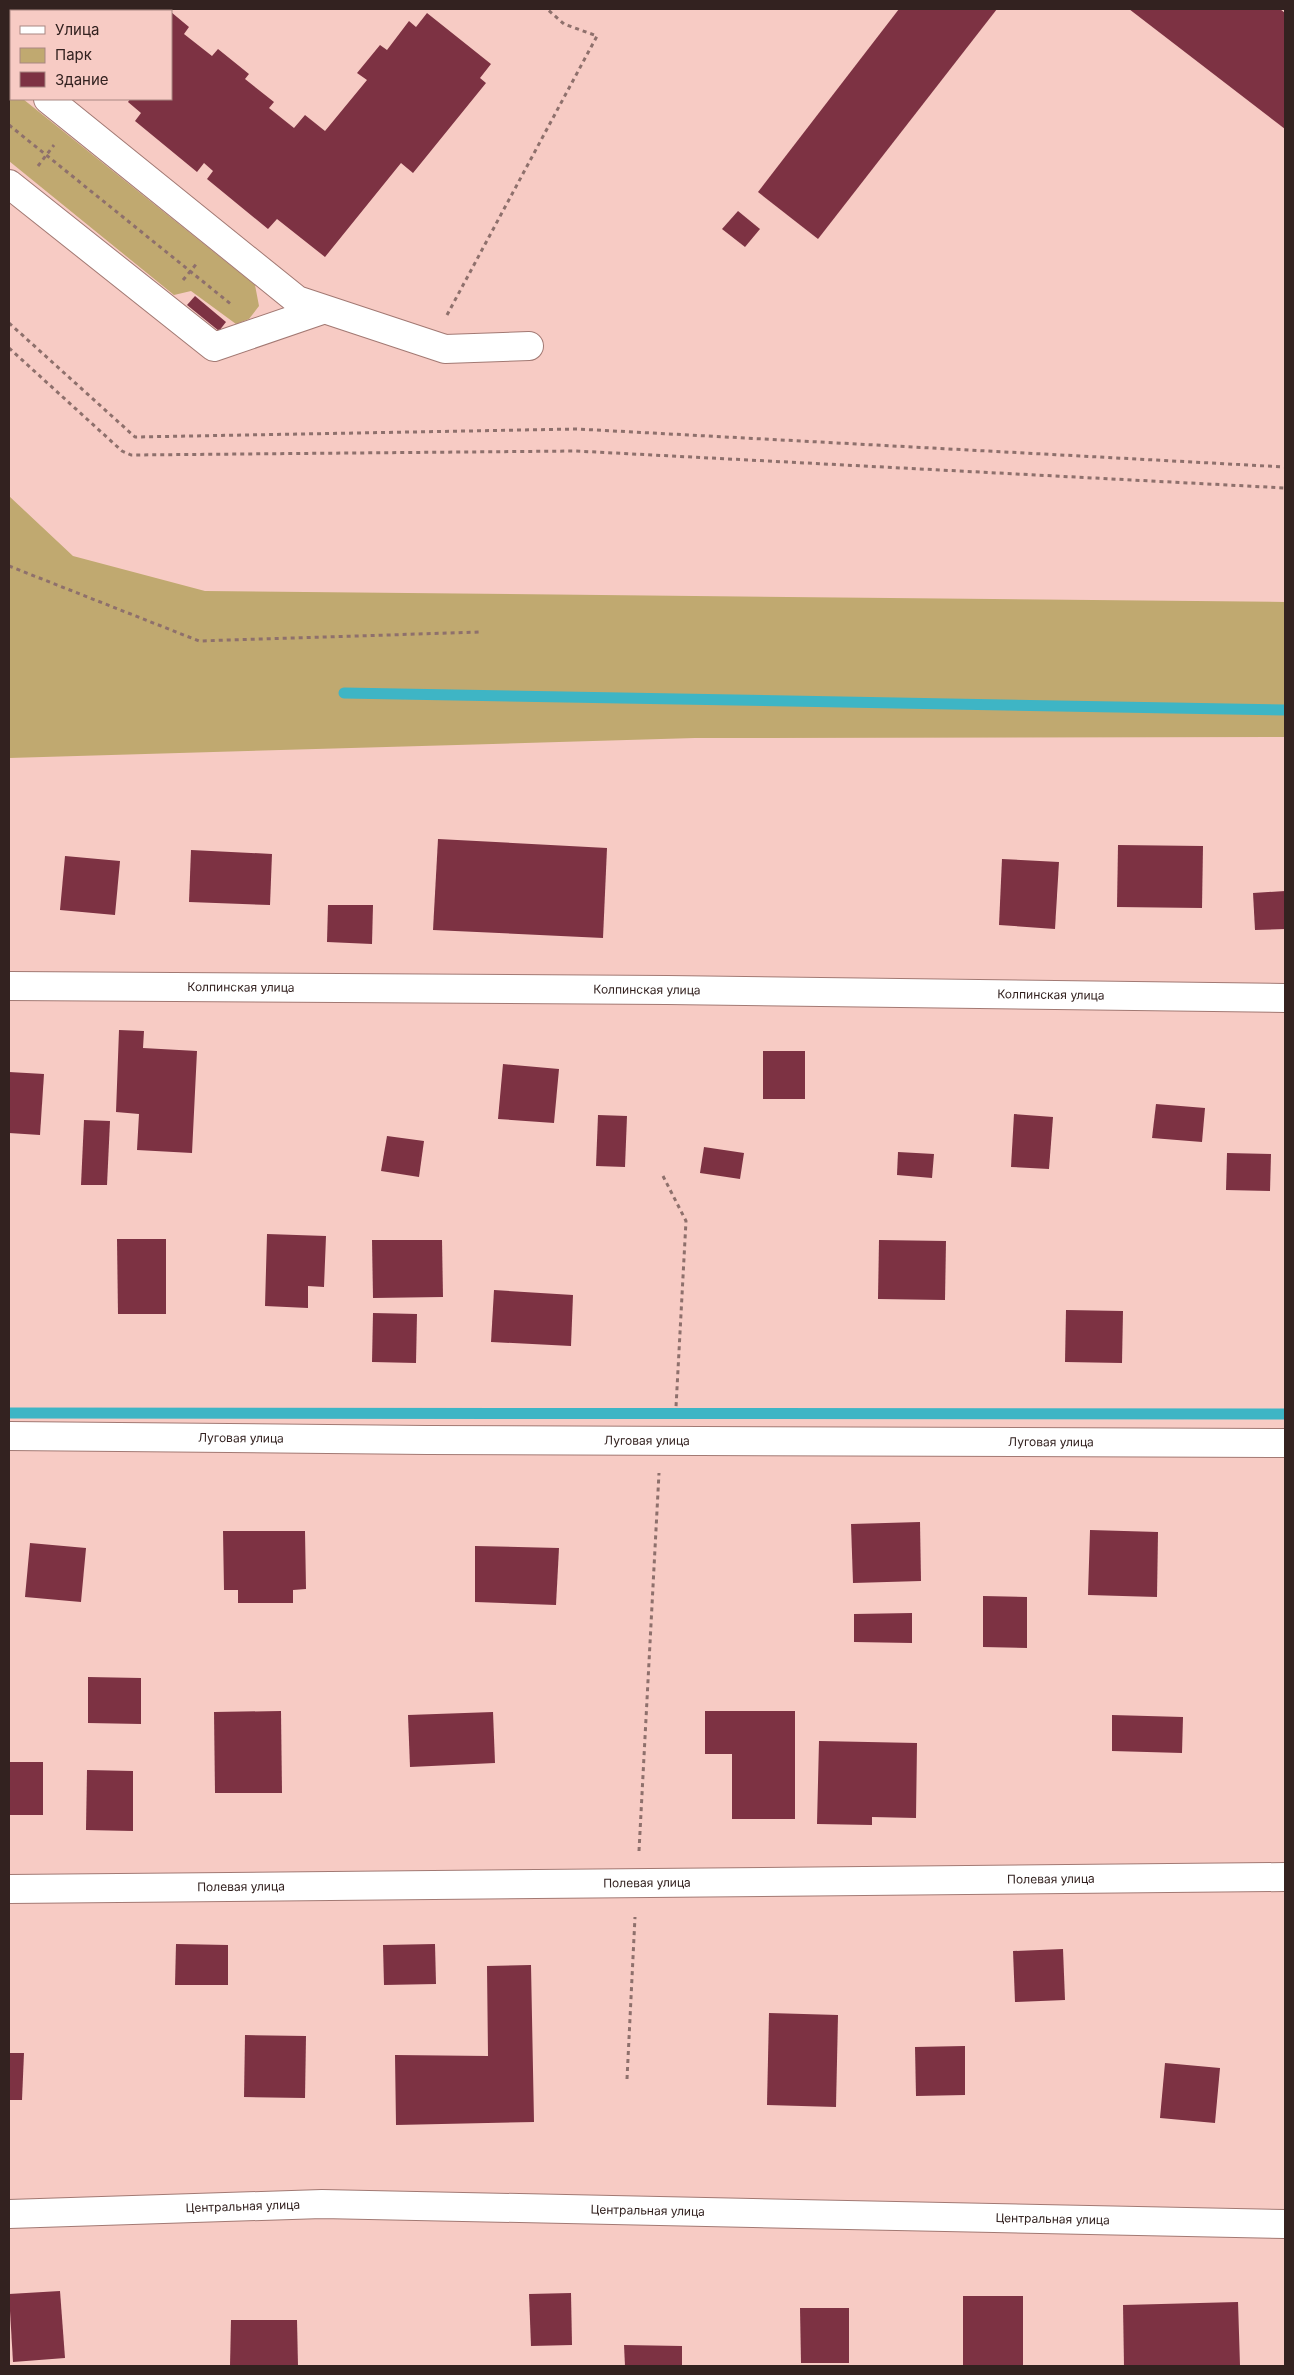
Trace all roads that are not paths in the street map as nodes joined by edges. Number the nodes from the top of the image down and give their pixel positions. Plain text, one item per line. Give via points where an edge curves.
1 (49, 100) edge
2 (9, 184) edge
3 (322, 310) junction
4 (529, 346) dead end
5 (9, 986) edge
6 (1285, 998) edge
7 (9, 1436) edge
8 (1285, 1443) edge
9 (1285, 1877) edge
10 (9, 1889) edge
11 (9, 2214) edge
12 (1285, 2224) edge

1 - 3 street via 297,300
2 - 3 street via 214,347
3 - 4 street via 444,349
5 - 6 street, Колпинская улица
7 - 8 street, Луговая улица
9 - 10 street, Полевая улица
11 - 12 street, Центральная улица via 322,2204

